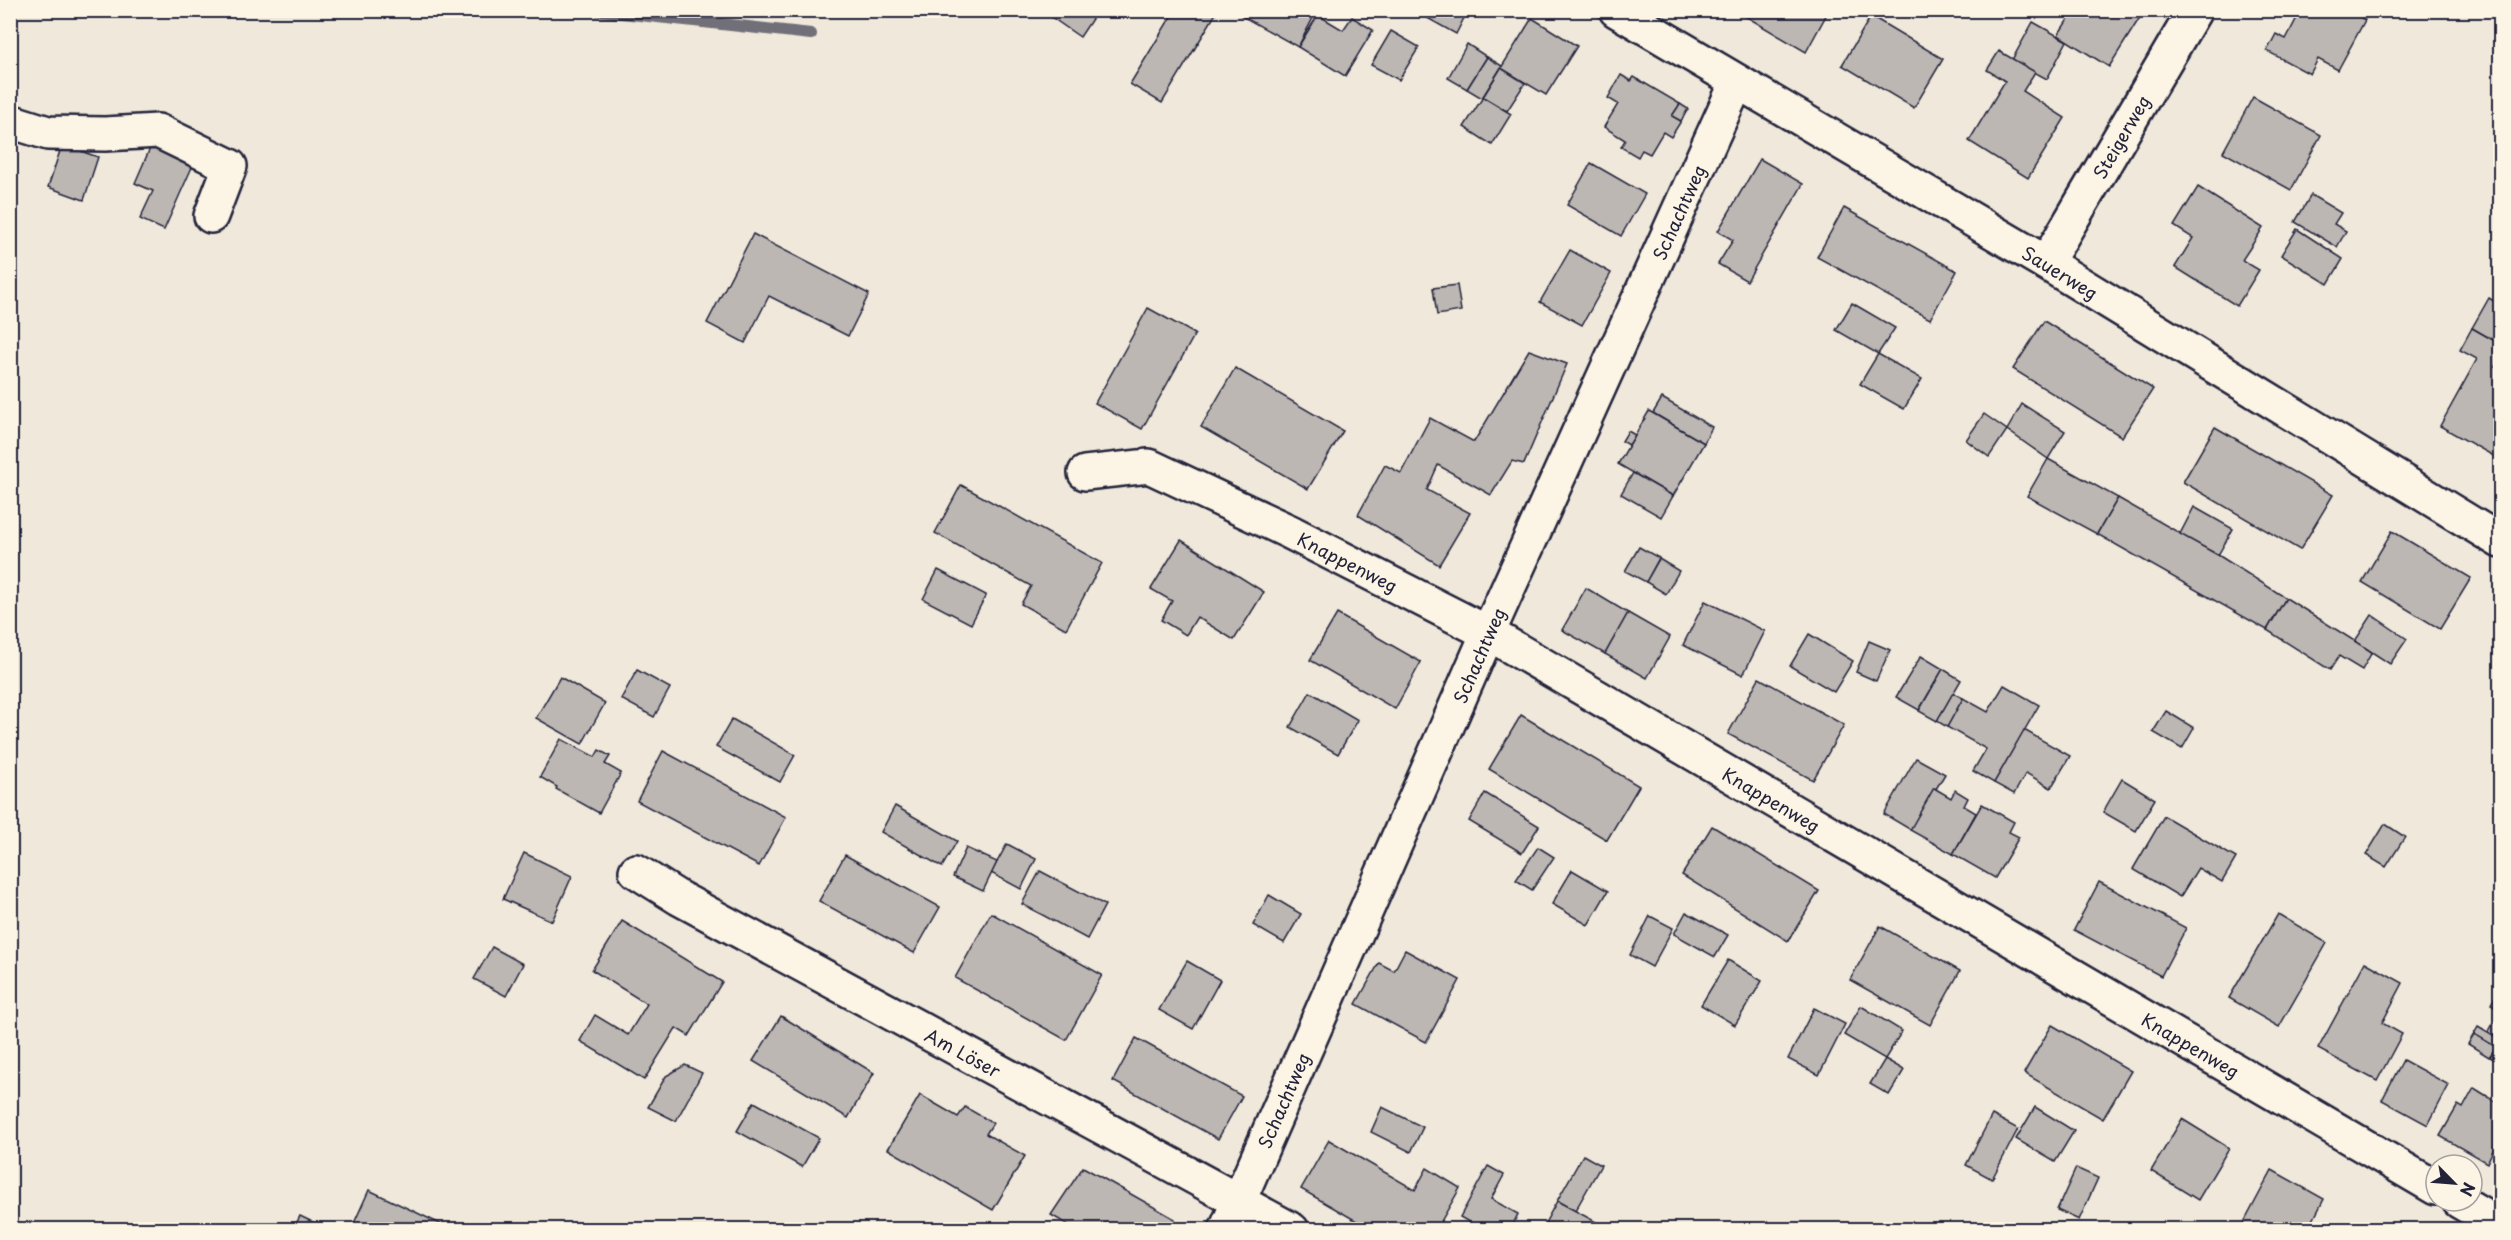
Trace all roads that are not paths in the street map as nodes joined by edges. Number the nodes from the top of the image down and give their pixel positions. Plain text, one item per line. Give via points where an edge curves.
1 (1616, 10) edge
2 (2195, 10) edge
3 (1737, 82) junction
4 (10, 121) edge
5 (211, 216) dead end
6 (2046, 263) junction
7 (1085, 473) dead end
8 (2500, 541) edge
9 (1488, 633) junction
10 (636, 871) dead end
11 (2424, 1181) edge
12 (2479, 1213) edge
13 (1233, 1215) edge
14 (2500, 1226) edge
15 (1292, 1230) edge

1 - 3 street, Sauerweg
2 - 6 street, Steigerweg
3 - 6 street, Sauerweg
3 - 9 street, Schachtweg
4 - 5 street via 48,133 158,131 230,166
6 - 8 street, Sauerweg
7 - 9 street, Knappenweg via 1149,466 1290,532
9 - 11 street, Knappenweg
9 - 13 street, Schachtweg
10 - 13 street, Am Löser
12 - 14 street
13 - 15 street, Am Löser

